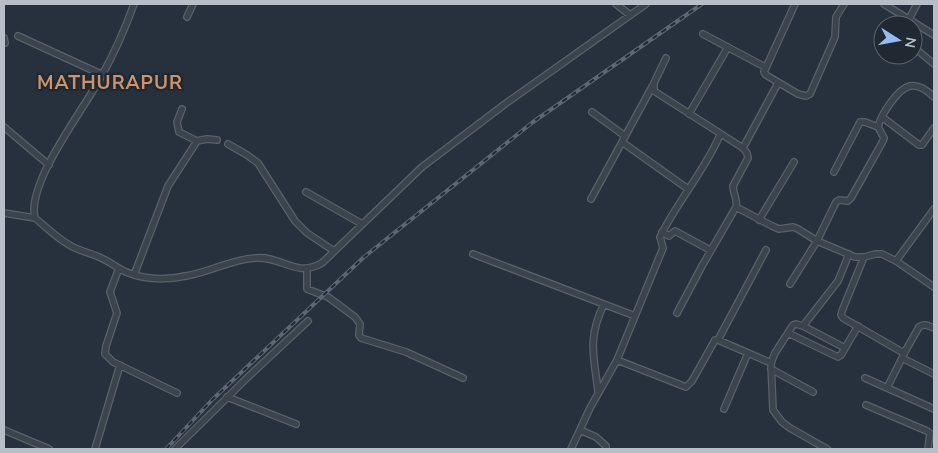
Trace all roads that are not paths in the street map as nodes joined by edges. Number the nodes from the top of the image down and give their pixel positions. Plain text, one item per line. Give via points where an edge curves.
1 (134, 4) edge
2 (193, 4) edge
3 (616, 4) edge
4 (644, 4) edge
5 (795, 4) edge
6 (844, 4) edge
7 (884, 4) edge
8 (630, 15) junction
9 (902, 15) edge
10 (187, 17) dead end
11 (923, 28) edge
12 (703, 34) dead end
13 (934, 35) edge
14 (18, 36) dead end
15 (728, 47) junction
16 (923, 55) edge
17 (666, 58) dead end
18 (934, 64) edge
19 (765, 67) junction
20 (102, 75) junction
21 (654, 83) junction
22 (778, 83) junction
23 (934, 96) edge
24 (182, 109) dead end
25 (592, 112) dead end
26 (689, 114) junction
27 (882, 117) junction
28 (878, 126) junction
29 (4, 127) edge
30 (934, 128) edge
31 (720, 135) junction
32 (625, 136) junction
33 (216, 140) dead end
34 (197, 141) junction
35 (622, 142) junction
36 (228, 144) dead end
37 (743, 148) junction
38 (794, 162) dead end
39 (49, 165) junction
40 (834, 172) dead end
41 (688, 189) junction
42 (306, 192) dead end
43 (591, 199) dead end
44 (736, 207) junction
45 (934, 209) edge
46 (4, 213) edge
47 (35, 218) junction
48 (759, 220) junction
49 (362, 224) junction
50 (662, 232) junction
51 (817, 241) junction
52 (710, 250) junction
53 (766, 250) dead end
54 (334, 252) junction
55 (473, 254) dead end
56 (849, 254) junction
57 (864, 258) junction
58 (896, 261) junction
59 (119, 268) junction
60 (307, 269) junction
61 (134, 275) junction
62 (790, 284) dead end
63 (934, 287) edge
64 (604, 304) junction
65 (677, 313) dead end
66 (636, 316) junction
67 (308, 321) dead end
68 (803, 326) junction
69 (858, 326) junction
70 (934, 328) edge
71 (788, 333) junction
72 (718, 340) junction
73 (845, 348) junction
74 (906, 350) junction
75 (748, 353) junction
76 (902, 358) junction
77 (617, 360) junction
78 (120, 365) junction
79 (771, 366) junction
80 (934, 374) edge
81 (463, 378) dead end
82 (865, 378) dead end
83 (887, 388) junction
84 (598, 391) junction
85 (813, 392) dead end
86 (177, 393) dead end
87 (227, 397) junction
88 (866, 405) dead end
89 (724, 409) dead end
90 (934, 409) edge
91 (296, 424) dead end
92 (934, 425) edge
93 (5, 430) edge
94 (580, 430) junction
95 (930, 433) junction
96 (4, 438) edge
97 (49, 449) edge
98 (95, 449) edge
99 (175, 449) edge
100 (572, 449) edge
101 (606, 449) edge
102 (827, 449) edge
103 (928, 449) edge

1 - 20 street
2 - 10 street
3 - 8 street
4 - 8 street
5 - 19 street
6 - 22 street via 836,17 835,37 810,94 802,96
7 - 9 street
8 - 49 street via 422,167
11 - 13 street
12 - 15 street
14 - 20 street
15 - 19 street
15 - 26 street
16 - 18 street
17 - 21 street
19 - 22 street via 766,75
20 - 39 street
21 - 26 street via 657,94
21 - 32 street
22 - 37 street
23 - 27 street via 917,86 909,86 896,97
24 - 34 street via 177,122 179,132
25 - 32 street
26 - 31 street
27 - 28 street
27 - 30 street via 919,145
28 - 40 street via 860,122
28 - 51 street via 883,141 851,198 836,202
29 - 39 street
31 - 37 street
31 - 41 street
32 - 35 street
33 - 34 street
34 - 61 street via 168,186
35 - 41 street
35 - 43 street
36 - 54 street via 258,163 295,221
37 - 44 street via 748,158 733,186
38 - 48 street
39 - 47 street via 34,204
41 - 50 street
42 - 49 street
44 - 48 street
44 - 52 street
45 - 58 street
46 - 47 street
47 - 59 street via 70,246
48 - 51 street via 779,229 798,229
49 - 54 street
50 - 52 street via 669,236 675,231
50 - 66 street via 662,253
51 - 56 street
51 - 62 street
52 - 65 street
53 - 72 street
54 - 60 street via 322,263
55 - 64 street
56 - 57 street
56 - 68 street via 838,281
57 - 58 street via 882,254
57 - 69 street via 841,316
58 - 63 street
59 - 61 street
59 - 78 street via 110,292 117,313 105,350 107,357
60 - 61 street via 256,258 170,279
60 - 81 street via 307,289 328,297 355,317 360,324 361,338 406,352
64 - 66 street
64 - 84 street via 593,336
66 - 77 street
67 - 87 street
68 - 71 street via 796,324
68 - 73 street
69 - 73 street
69 - 74 street via 902,352
70 - 74 street via 923,324 919,326
71 - 73 street via 835,356
71 - 79 street
72 - 75 street
72 - 77 street via 712,344 686,387
74 - 76 street
75 - 79 street
75 - 89 street
76 - 80 street
76 - 83 street
77 - 84 street
78 - 86 street
78 - 98 street
79 - 85 street
79 - 102 street via 771,402 776,416
82 - 83 street
83 - 90 street
84 - 94 street
87 - 91 street
87 - 99 street
88 - 95 street
92 - 95 street
93 - 96 street
93 - 97 street
94 - 100 street
94 - 101 street via 602,442
95 - 103 street

